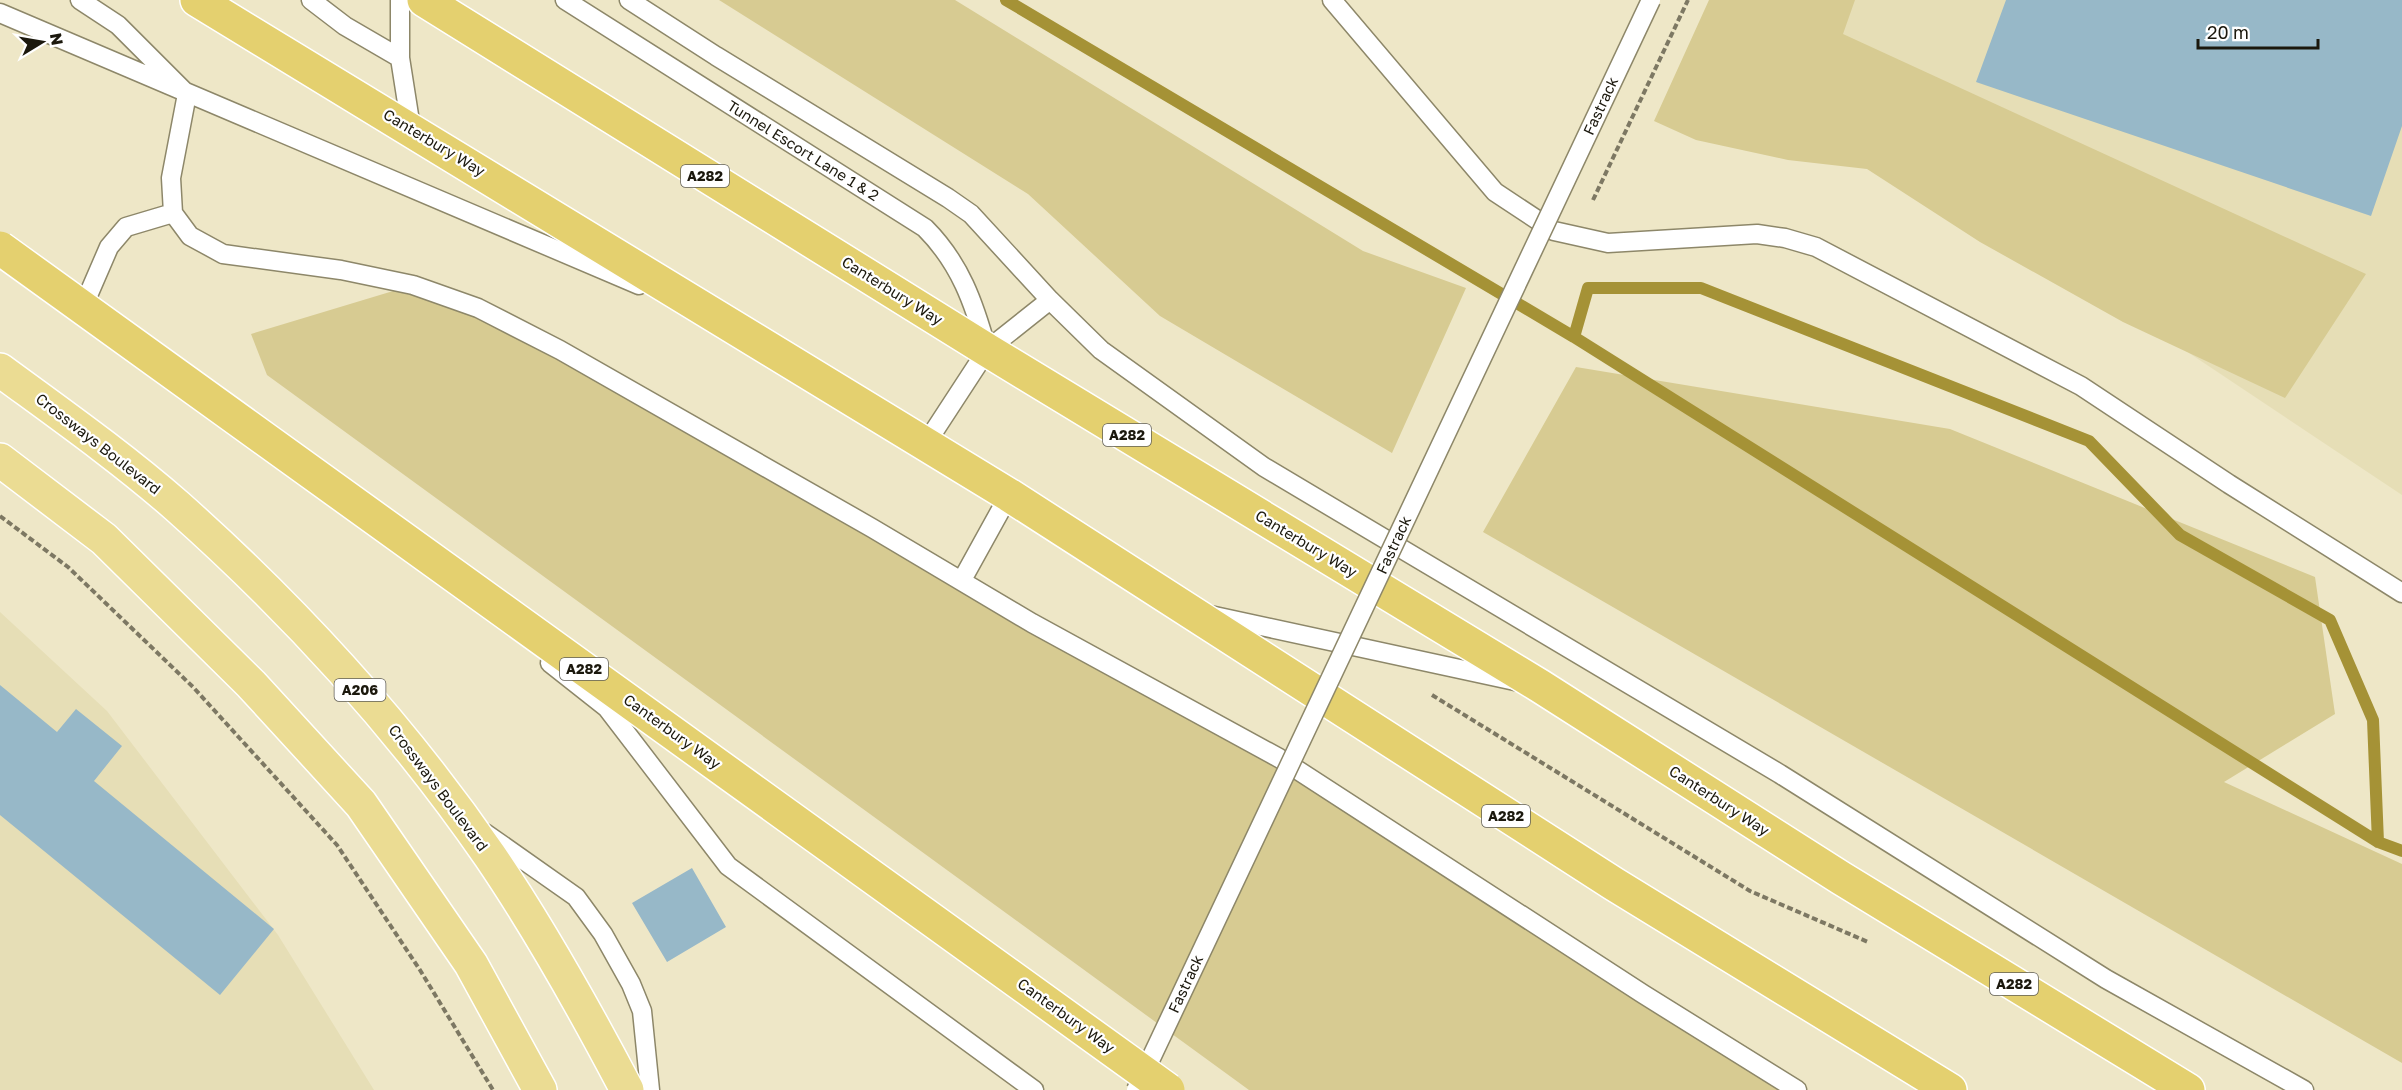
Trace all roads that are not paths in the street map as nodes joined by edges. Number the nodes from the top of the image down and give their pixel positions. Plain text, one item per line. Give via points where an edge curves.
1 (80, 0) edge
2 (197, 0) edge
3 (311, 0) edge
4 (400, 0) edge
5 (424, 0) edge
6 (565, 0) edge
7 (629, 0) edge
8 (1332, 0) edge
9 (1651, 0) edge
10 (0, 13) edge
11 (400, 58) junction
12 (187, 94) junction
13 (411, 128) junction
14 (173, 213) junction
15 (0, 248) edge
16 (1050, 300) junction
17 (729, 323) junction
18 (987, 350) junction
19 (0, 370) edge
20 (925, 444) junction
21 (0, 460) edge
22 (1009, 495) junction
23 (962, 580) junction
24 (2402, 593) edge
25 (1185, 609) junction
26 (1540, 686) junction
27 (461, 816) junction
28 (540, 1090) edge
29 (627, 1090) edge
30 (650, 1090) edge
31 (1034, 1090) edge
32 (1136, 1090) edge
33 (1168, 1090) edge
34 (1797, 1090) edge
35 (1950, 1090) edge
36 (2188, 1090) edge
37 (2304, 1090) edge

1 - 12 lane via 118,25
2 - 13 highway, Canterbury Way / A282
3 - 11 lane via 345,26
4 - 11 lane
5 - 18 highway, Canterbury Way / A282
6 - 18 lane, Tunnel Escort Lane 1 & 2 via 925,228 941,244 965,282
7 - 16 lane via 971,214
8 - 24 lane via 1495,192 1554,231 1608,243 1757,234 1816,247 2081,386
9 - 32 lane, Fastrack, bridge
10 - 12 lane
11 - 13 lane
12 - 14 lane via 171,178
12 - 17 lane
13 - 17 highway, Canterbury Way / A282
14 - 23 lane via 190,236 223,254 341,270 413,285 478,308 560,350
14 - 31 lane via 126,227 109,247 77,321 464,595 607,708 728,866
15 - 33 highway, Canterbury Way / A282, bridge
16 - 18 lane
16 - 37 lane via 1101,350 1264,467 1780,774 2106,979
17 - 20 highway, Canterbury Way / A282
18 - 20 lane
18 - 26 highway, Canterbury Way / A282
19 - 27 main road, Crossways Boulevard / A206 via 91,436 176,505 246,570 355,684
20 - 22 highway, Canterbury Way / A282
21 - 28 main road via 104,539 251,684 361,804 471,963
22 - 23 lane
22 - 25 highway, Canterbury Way / A282
23 - 34 lane via 1032,623 1279,758
25 - 26 lane
25 - 35 highway, Canterbury Way / A282 via 1614,884
26 - 36 highway, Canterbury Way / A282 via 1841,878
27 - 29 main road, Crossways Boulevard / A206 via 551,951
27 - 30 lane via 576,897 589,911 642,1011

